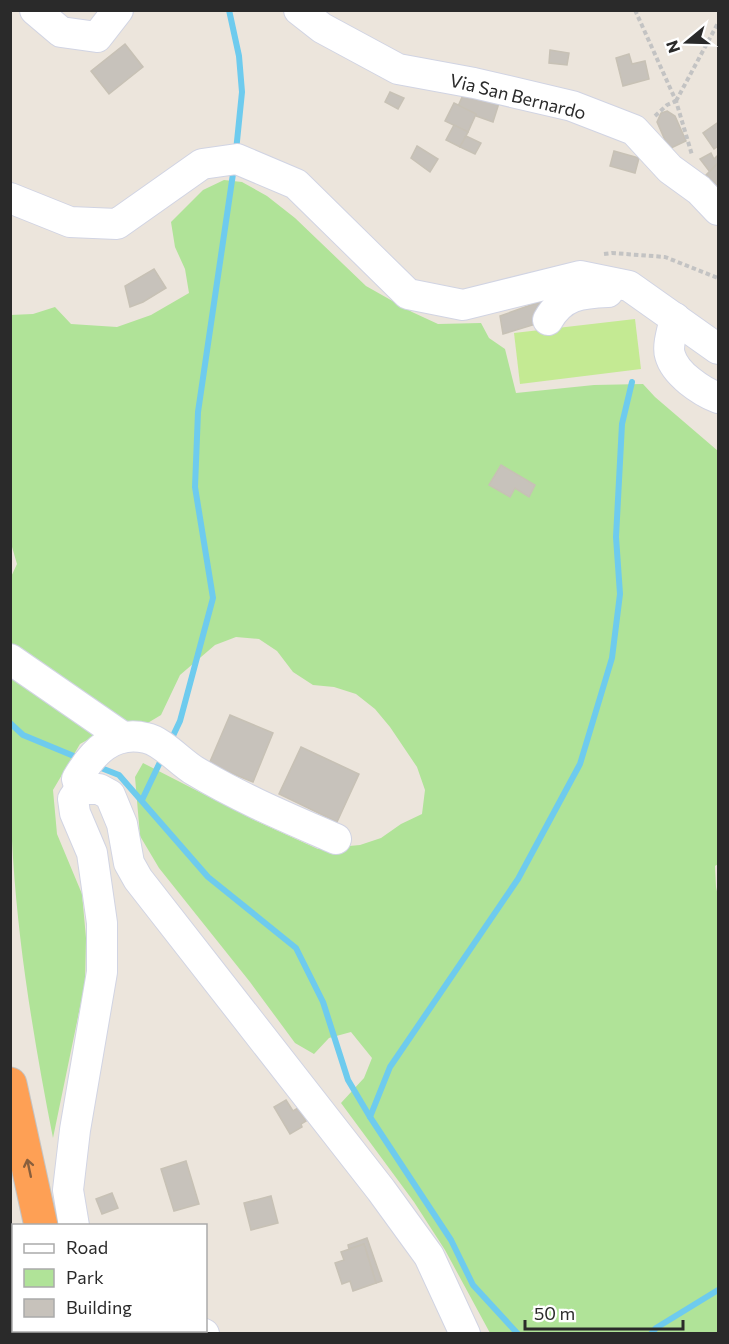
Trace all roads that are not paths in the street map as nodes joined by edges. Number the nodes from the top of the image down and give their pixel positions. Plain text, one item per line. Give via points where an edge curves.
1 (34, 10) edge
2 (118, 10) edge
3 (300, 10) edge
4 (10, 198) edge
5 (709, 200) edge
6 (643, 296) junction
7 (675, 318) junction
8 (548, 320) dead end
9 (718, 349) edge
10 (718, 398) edge
11 (10, 659) edge
12 (123, 737) junction
13 (80, 789) junction
14 (336, 839) dead end
15 (10, 1084) edge
16 (41, 1224) edge
17 (74, 1224) edge
18 (465, 1334) edge

1 - 2 street via 62,32 97,37
3 - 5 street, Via San Bernardo via 322,28 398,69 572,106 634,130 670,169
4 - 6 street via 70,222 117,224 202,164 237,159 296,184 408,294 463,305 580,276 629,286
6 - 7 street
6 - 8 street via 618,291 580,293 555,308
7 - 9 street
7 - 10 street via 669,354 678,372
11 - 12 street
12 - 13 street via 99,747 77,779
12 - 14 street via 147,738 193,770 254,803
13 - 17 street via 72,799 92,853 102,923 102,972 68,1190
13 - 18 street via 99,789 110,795 122,824 129,863 138,879 429,1256
16 -> 15 highway

